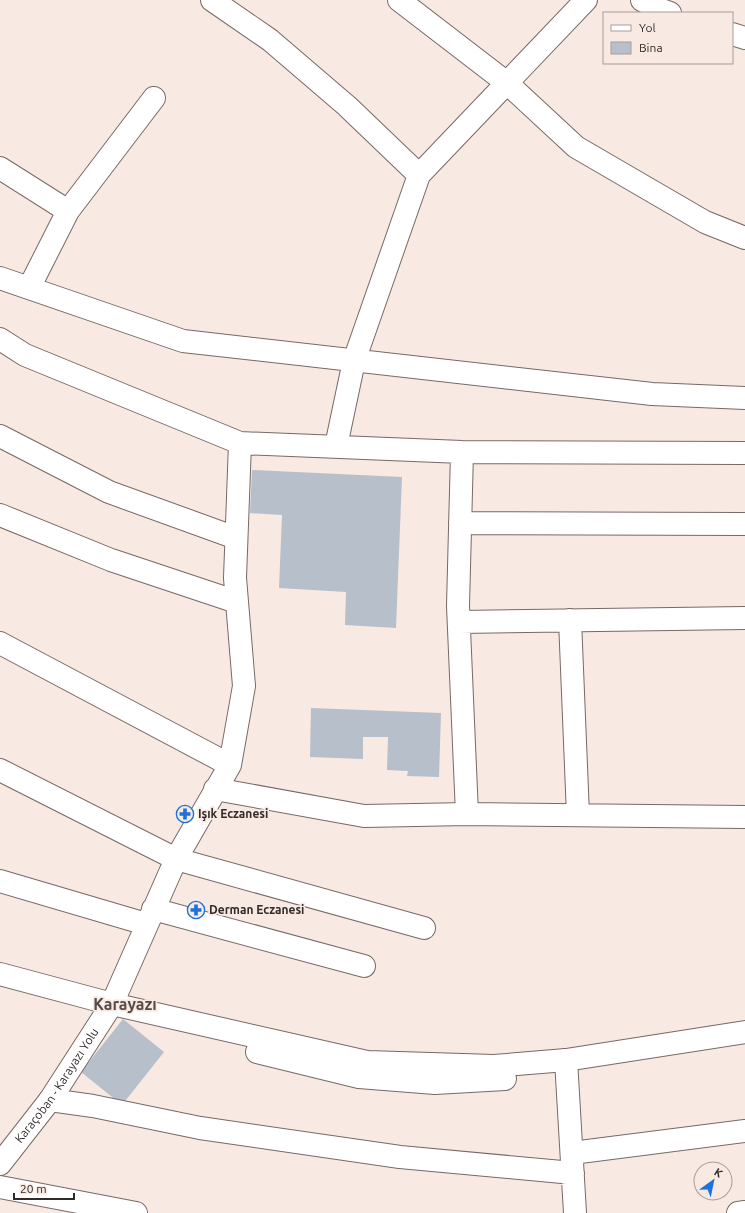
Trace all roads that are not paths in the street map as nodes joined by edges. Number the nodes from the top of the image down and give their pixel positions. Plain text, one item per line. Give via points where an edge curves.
1 (212, 0) edge
2 (399, 0) edge
3 (586, 0) edge
4 (642, 0) edge
5 (667, 12) edge
6 (733, 34) edge
7 (745, 38) edge
8 (507, 83) junction
9 (154, 98) dead end
10 (0, 168) edge
11 (419, 175) junction
12 (68, 211) junction
13 (745, 238) edge
14 (0, 278) edge
15 (29, 288) junction
16 (0, 339) edge
17 (354, 361) junction
18 (745, 398) edge
19 (0, 436) edge
20 (240, 442) junction
21 (336, 446) junction
22 (462, 452) junction
23 (745, 453) edge
24 (0, 515) edge
25 (460, 523) junction
26 (745, 524) edge
27 (236, 538) junction
28 (237, 602) junction
29 (745, 618) edge
30 (570, 620) junction
31 (459, 622) junction
32 (0, 643) edge
33 (230, 765) junction
34 (0, 770) edge
35 (216, 789) junction
36 (467, 814) junction
37 (578, 815) junction
38 (745, 817) edge
39 (176, 859) junction
40 (0, 881) edge
41 (149, 917) junction
42 (424, 928) dead end
43 (364, 966) dead end
44 (0, 974) edge
45 (112, 1004) junction
46 (745, 1032) edge
47 (566, 1060) junction
48 (50, 1100) junction
49 (745, 1131) edge
50 (573, 1163) junction
51 (0, 1164) edge
52 (0, 1187) edge
53 (745, 1212) edge
54 (136, 1213) edge
55 (575, 1213) edge
56 (738, 1213) edge

1 - 11 street via 288,55 347,106
2 - 8 street
3 - 8 street
4 - 5 street
6 - 7 street
8 - 11 street
8 - 13 street via 576,147 705,222
9 - 12 street
10 - 12 street
11 - 17 street
12 - 15 street
14 - 15 street
15 - 17 street via 183,341
16 - 20 street via 25,355
17 - 18 street via 652,394
17 - 21 street
19 - 27 street via 109,492
20 - 21 street
20 - 27 street
21 - 22 street
22 - 23 street
22 - 25 street
24 - 28 street via 111,560
25 - 26 street
25 - 31 street
27 - 28 street
28 - 33 street via 244,686
29 - 30 street
30 - 31 street
30 - 37 street
31 - 36 street
32 - 33 street
33 - 35 street, Karaçoban - Karayazı Yolu
34 - 39 street
35 - 36 street via 364,816
35 - 39 street, Karaçoban - Karayazı Yolu
36 - 37 street
37 - 38 street
39 - 41 street, Karaçoban - Karayazı Yolu
39 - 42 street
40 - 41 street
41 - 43 street
41 - 45 street, Karaçoban - Karayazı Yolu
44 - 45 street
45 - 47 street via 367,1062 494,1066
45 - 48 street, Karaçoban - Karayazı Yolu
46 - 47 street
47 - 50 street
48 - 50 street via 200,1128 400,1157
48 - 51 street, Karaçoban - Karayazı Yolu
49 - 50 street
50 - 55 street
52 - 54 street
53 - 56 street

